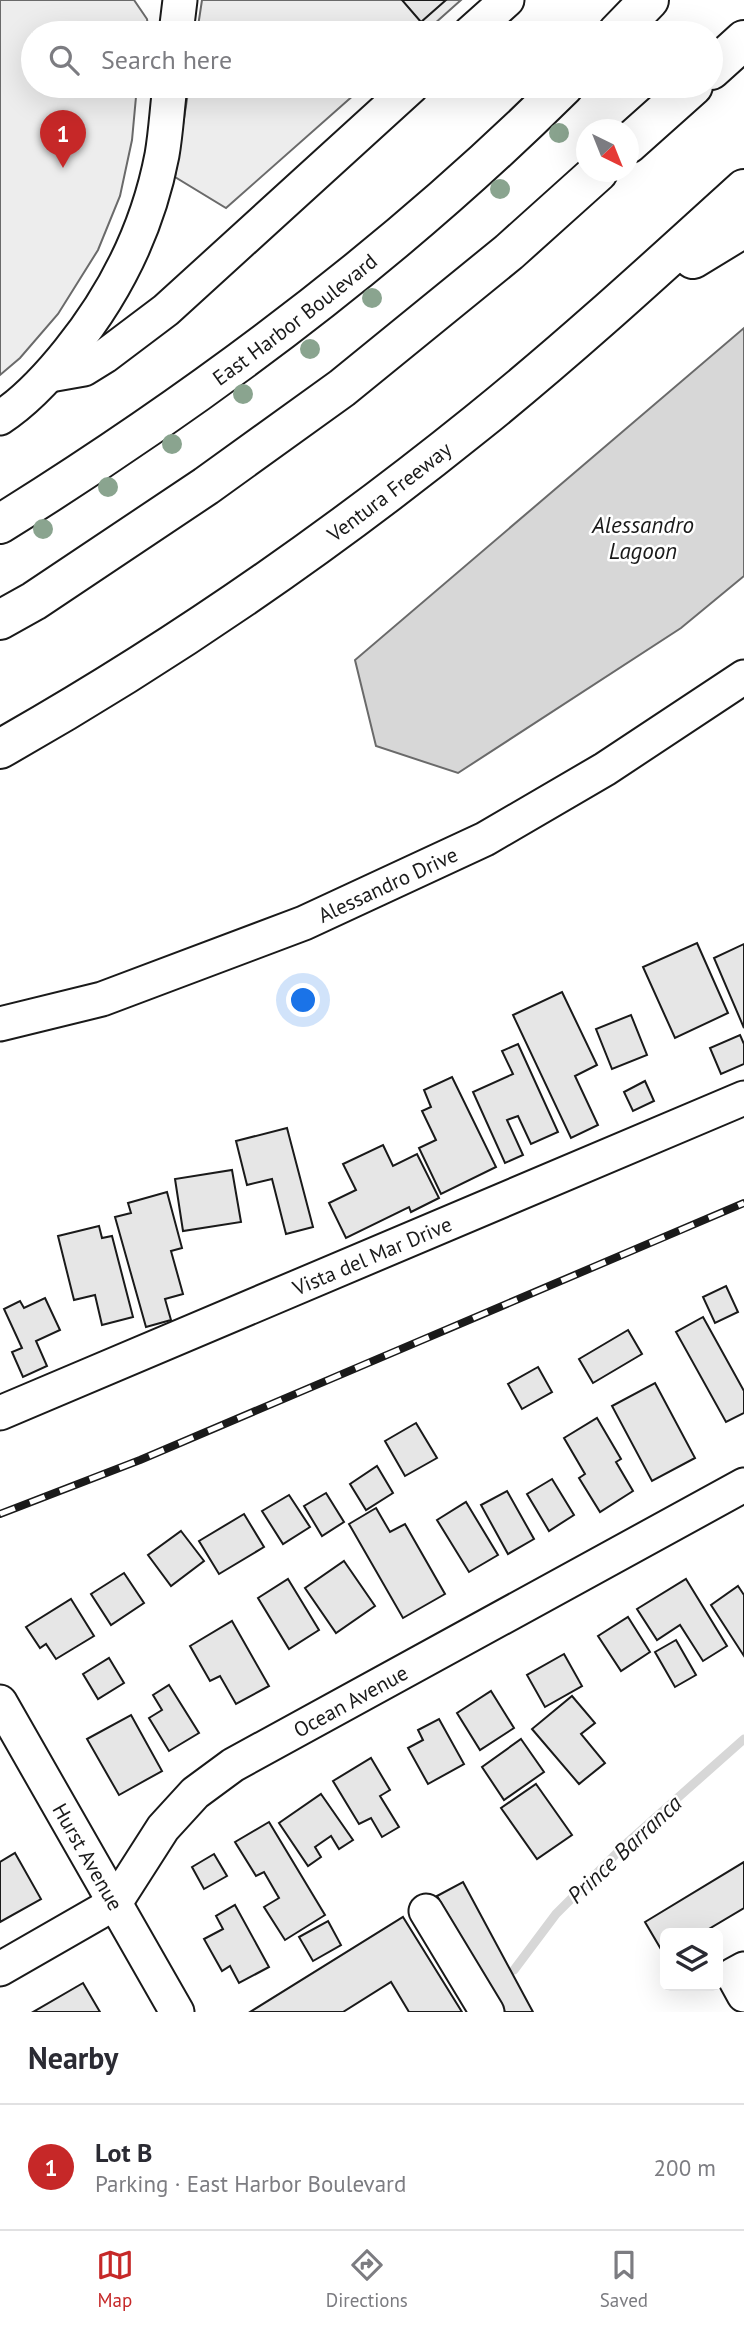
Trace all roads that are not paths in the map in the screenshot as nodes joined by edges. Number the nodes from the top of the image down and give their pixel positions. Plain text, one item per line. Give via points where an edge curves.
1 (180, 0) edge
2 (507, 0) edge
3 (649, 0) edge
4 (177, 21) edge
5 (483, 21) edge
6 (629, 21) edge
7 (744, 40) edge
8 (723, 59) edge
9 (169, 98) edge
10 (399, 98) edge
11 (551, 98) edge
12 (680, 98) edge
13 (639, 134) edge
14 (587, 182) edge
15 (744, 189) edge
16 (744, 228) edge
17 (613, 307) junction
18 (50, 374) junction
19 (0, 418) edge
20 (0, 524) edge
21 (0, 620) edge
22 (744, 677) edge
23 (0, 749) edge
24 (0, 1024) edge
25 (744, 1098) edge
26 (0, 1413) edge
27 (744, 1485) edge
28 (0, 1702) edge
29 (115, 1903) junction
30 (426, 1911) dead end
31 (0, 1969) edge
32 (744, 1969) edge
33 (744, 1994) edge
34 (177, 2012) edge
35 (487, 2012) edge

1 - 4 street
2 - 5 street
3 - 6 main road
7 - 8 main road
9 - 18 street via 162,155 131,253 94,319
10 - 18 street via 166,310 84,369
11 - 20 main road, East Harbor Boulevard via 457,186 283,329 163,418
12 - 13 main road
14 - 21 main road via 342,388 206,486
15 - 17 main road, Ventura Freeway
16 - 17 main road
17 - 23 main road, Ventura Freeway via 477,423 330,536 188,635
18 - 19 street
22 - 24 street, Alessandro Drive via 605,769 473,845 304,923 102,999
25 - 26 street, Vista del Mar Drive
27 - 29 street, Ocean Avenue via 233,1765 195,1793 163,1828
28 - 29 street, Hurst Avenue
29 - 31 street, Ocean Avenue
29 - 34 street, Hurst Avenue
30 - 35 street
32 - 33 street via 733,1975

